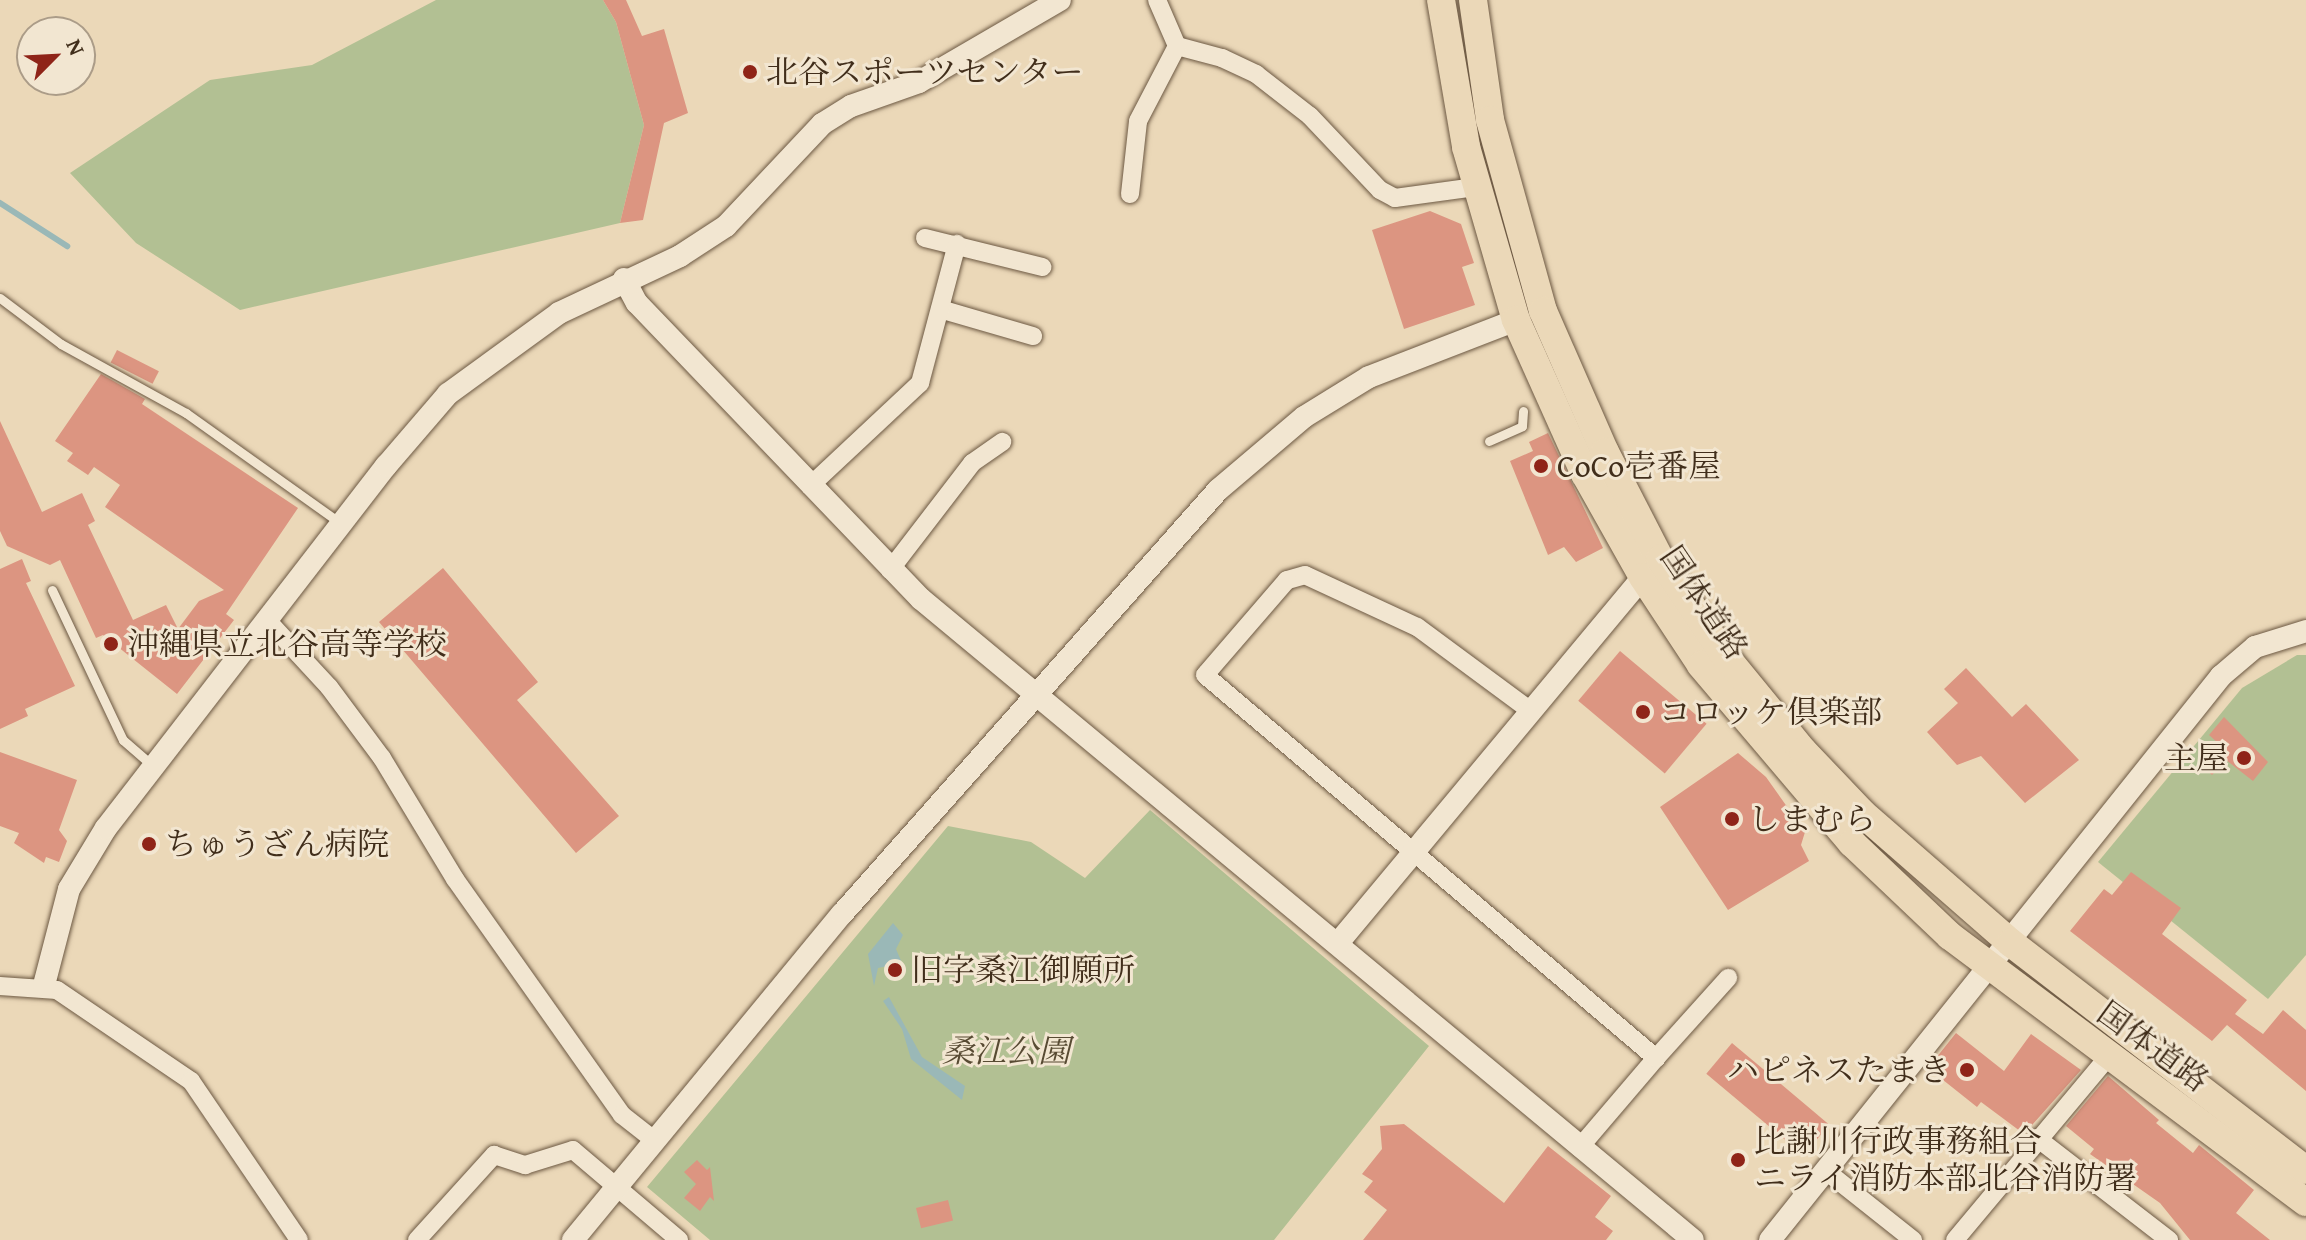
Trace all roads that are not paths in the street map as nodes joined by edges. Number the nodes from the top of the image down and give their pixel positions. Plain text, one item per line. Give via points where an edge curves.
1 (1060, 0) edge
2 (1157, 0) edge
3 (1441, 0) edge
4 (1473, 0) edge
5 (1177, 46) junction
6 (1475, 187) junction
7 (1130, 194) dead end
8 (925, 238) dead end
9 (957, 244) junction
10 (1042, 267) dead end
11 (624, 279) junction
12 (0, 298) edge
13 (940, 309) junction
14 (1516, 320) junction
15 (1033, 336) dead end
16 (1523, 411) dead end
17 (1489, 441) dead end
18 (1002, 442) dead end
19 (810, 486) junction
20 (341, 524) junction
21 (890, 570) junction
22 (1643, 577) junction
23 (52, 590) dead end
24 (267, 620) junction
25 (2306, 631) edge
26 (1035, 691) junction
27 (1528, 709) junction
28 (153, 766) junction
29 (1412, 849) junction
30 (1338, 943) junction
31 (2011, 943) junction
32 (1990, 970) junction
33 (1728, 978) dead end
34 (44, 985) junction
35 (0, 986) edge
36 (2109, 1056) junction
37 (1656, 1058) junction
38 (2037, 1138) junction
39 (653, 1139) junction
40 (1579, 1148) junction
41 (2306, 1170) edge
42 (1826, 1171) junction
43 (617, 1186) junction
44 (2306, 1202) edge
45 (299, 1240) edge
46 (417, 1240) edge
47 (573, 1240) edge
48 (679, 1240) edge
49 (1693, 1240) edge
50 (1770, 1240) edge
51 (1913, 1240) edge
52 (1955, 1240) edge
53 (2169, 1240) edge

1 - 11 street via 919,82 832,118 802,141 726,226 680,256
2 - 5 street
3 - 6 main road, 国体道路
4 - 31 main road, 国体道路 via 1490,120 1543,311 1605,452 1660,559 1722,652 1803,751 1862,813
5 - 6 street via 1256,74 1310,116 1380,190 1395,198
5 - 7 street via 1138,121
6 - 14 main road, 国体道路
8 - 9 street
9 - 10 street
9 - 13 street
11 - 19 street via 637,303
11 - 20 street via 531,330 463,381 419,425
12 - 20 lane via 61,344 186,413
13 - 15 street
13 - 19 street via 920,383
14 - 22 main road, 国体道路 via 1585,474
14 - 26 street via 1388,367 1304,417 1218,490
16 - 17 lane via 1522,426
18 - 21 street via 972,463
19 - 21 street
20 - 24 street
21 - 26 street
22 - 27 street
22 - 32 main road, 国体道路 via 1701,665 1781,764 1852,843
23 - 28 lane via 123,740
24 - 28 street
24 - 39 street via 329,687 382,758 455,879 622,1115
25 - 31 street via 2255,647 2221,676
26 - 30 street
26 - 39 street
27 - 29 street
27 - 29 street via 1417,627 1305,575 1287,580 1205,675
28 - 34 street via 81,865 61,912
29 - 30 street
29 - 37 street
30 - 40 street
31 - 32 street
31 - 41 main road, 国体道路
32 - 36 main road, 国体道路
32 - 42 street
33 - 37 street
34 - 35 street
34 - 45 street via 191,1081
36 - 38 street
36 - 44 main road, 国体道路
37 - 40 street
38 - 52 street
38 - 53 street
39 - 43 street
40 - 49 street
42 - 50 street
42 - 51 street
43 - 46 street via 573,1150 525,1165 494,1155
43 - 47 street
43 - 48 street

